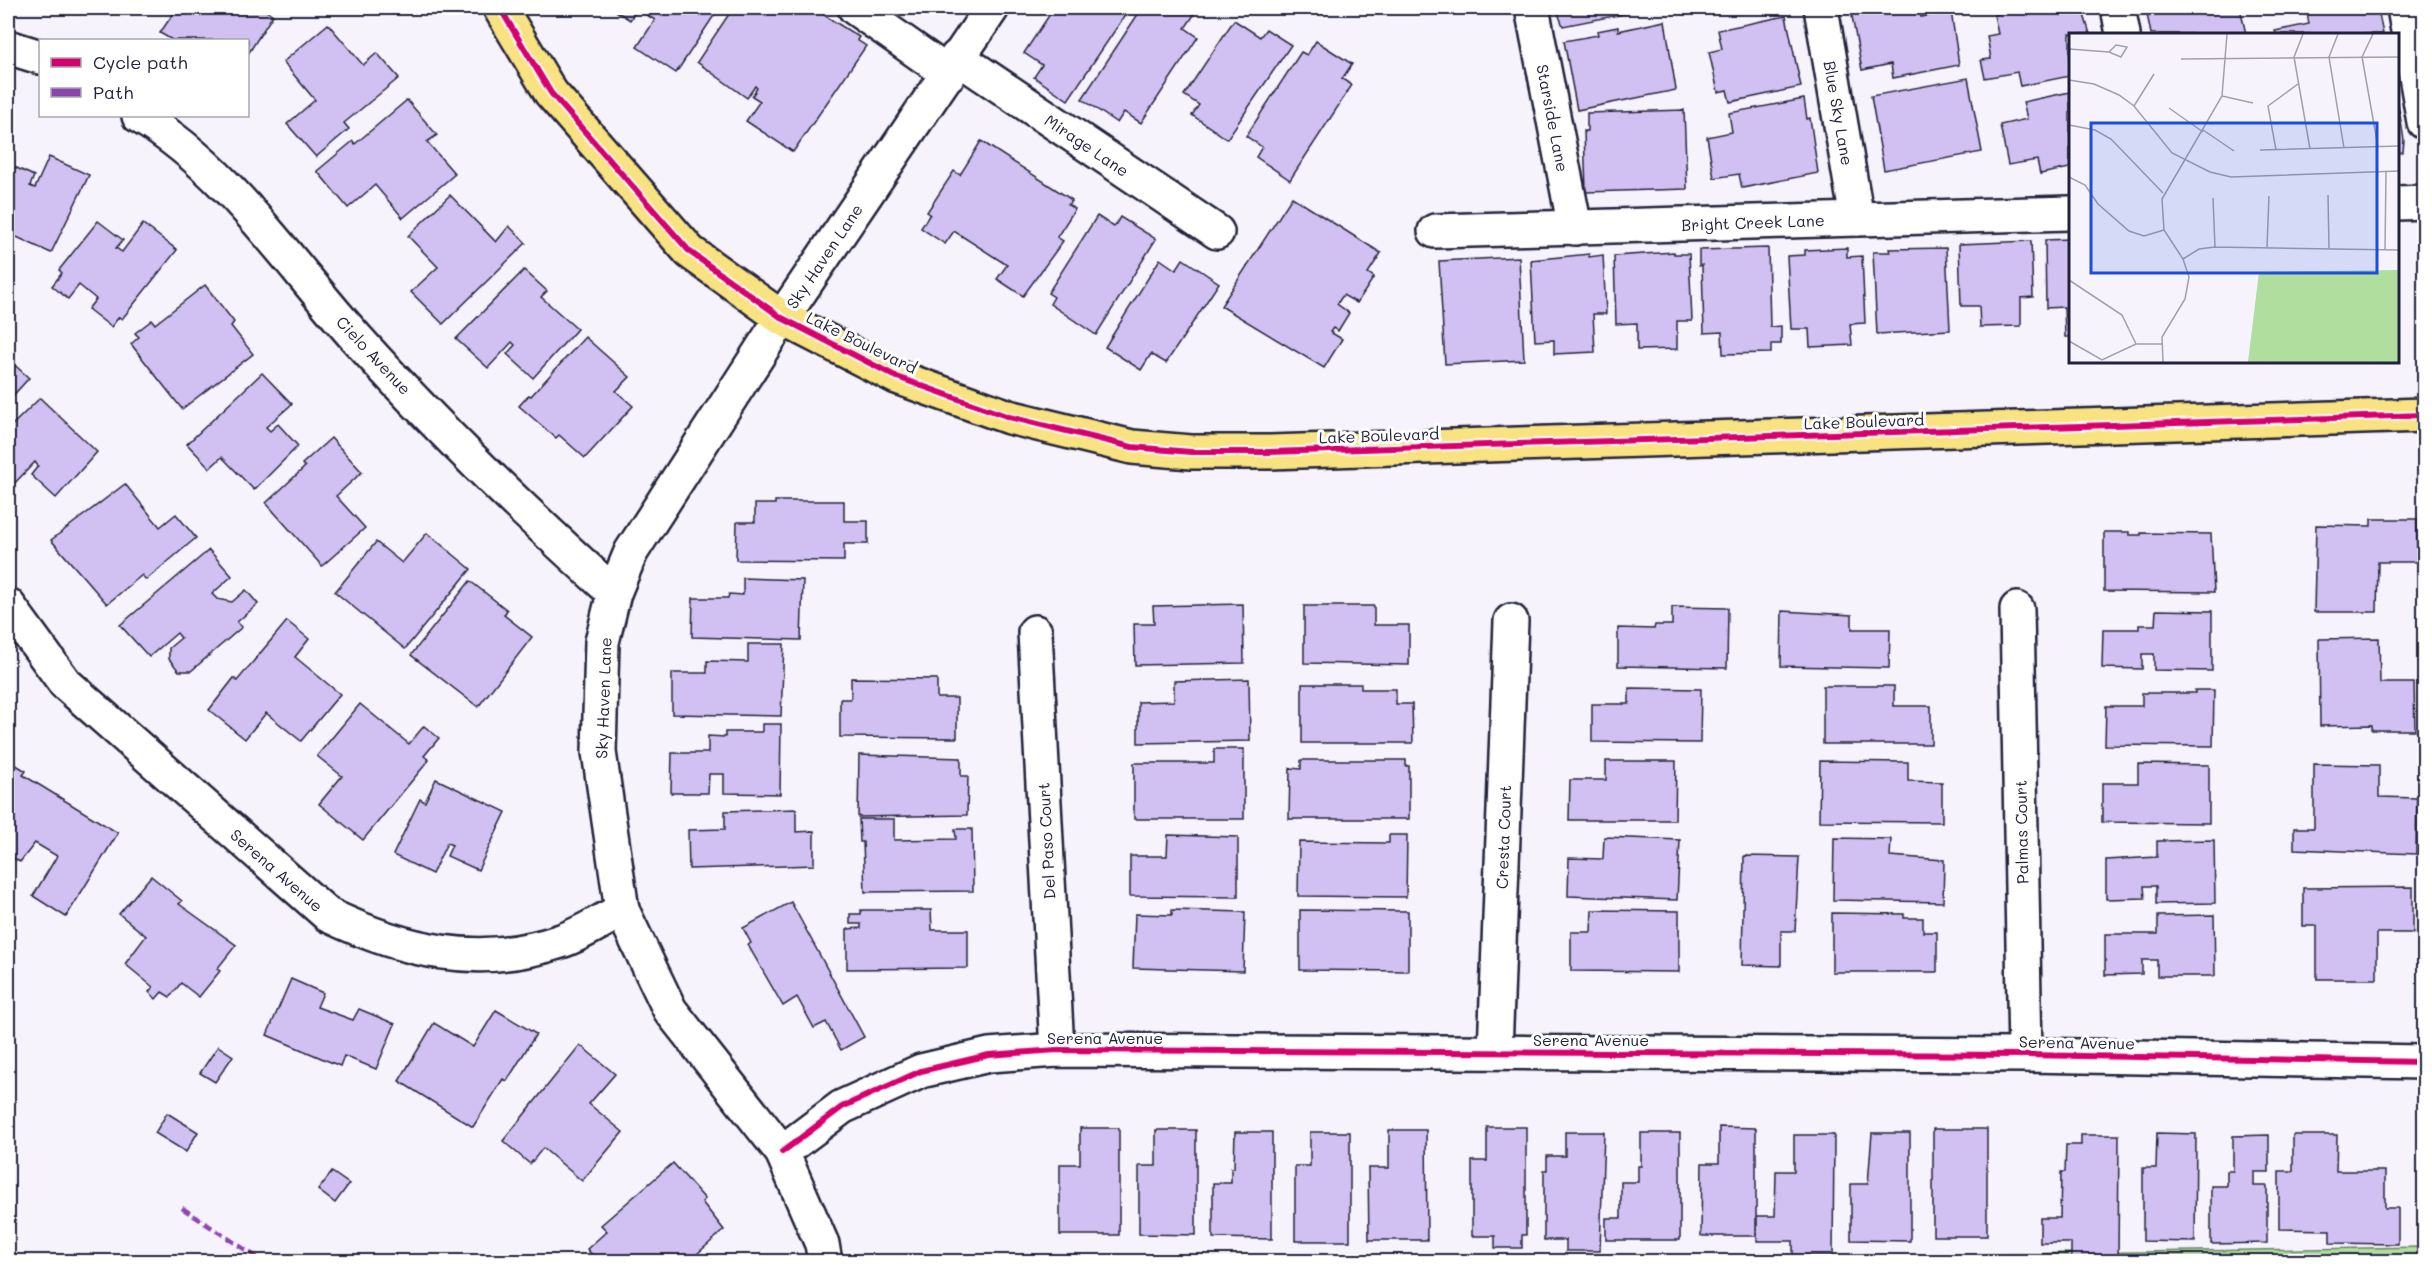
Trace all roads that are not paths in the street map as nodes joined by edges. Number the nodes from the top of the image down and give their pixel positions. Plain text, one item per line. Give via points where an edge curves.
1 (500, 8) edge
2 (855, 8) edge
3 (992, 8) edge
4 (1532, 8) edge
5 (1821, 8) edge
6 (2118, 8) edge
7 (2404, 8) edge
8 (2123, 33) edge
9 (8, 47) edge
10 (39, 57) edge
11 (953, 66) junction
12 (141, 117) edge
13 (2424, 122) edge
14 (2424, 202) edge
15 (2399, 203) edge
16 (2069, 213) edge
17 (1857, 219) junction
18 (1575, 228) junction
19 (1435, 231) dead end
20 (1217, 232) dead end
21 (782, 318) junction
22 (2424, 415) edge
23 (614, 592) junction
24 (8, 605) edge
25 (2017, 609) dead end
26 (1511, 621) dead end
27 (1035, 632) dead end
28 (622, 910) junction
29 (1057, 1050) junction
30 (1495, 1052) junction
31 (2025, 1054) junction
32 (2424, 1062) edge
33 (782, 1152) junction
34 (825, 1262) edge

1 - 21 main road, Lake Boulevard via 551,93 690,252
2 - 11 street, Mirage Lane
3 - 11 street, Sky Haven Lane
4 - 18 street, Starside Lane
5 - 17 street, Blue Sky Lane
6 - 8 street
7 - 13 street
9 - 10 street
11 - 20 street, Mirage Lane
11 - 21 street, Sky Haven Lane
12 - 23 street, Cielo Avenue via 168,133 220,178 360,342 511,500
14 - 15 street
16 - 17 street, Bright Creek Lane
17 - 18 street, Bright Creek Lane
18 - 19 street, Bright Creek Lane
21 - 22 main road, Lake Boulevard via 897,377 1009,417 1132,447 1191,452
21 - 23 street, Sky Haven Lane via 631,552
23 - 28 street, Sky Haven Lane via 602,642 599,752
24 - 28 street, Serena Avenue via 65,683 328,915 372,936 451,955 515,953 563,941
25 - 31 street, Palmas Court
26 - 30 street, Cresta Court
27 - 29 street, Del Paso Court
28 - 33 street, Sky Haven Lane via 670,1010
29 - 30 street, Serena Avenue
29 - 33 street, Serena Avenue via 989,1054 921,1071 842,1107
30 - 31 street, Serena Avenue
31 - 32 street, Serena Avenue
33 - 34 street, Sky Haven Lane via 822,1244

